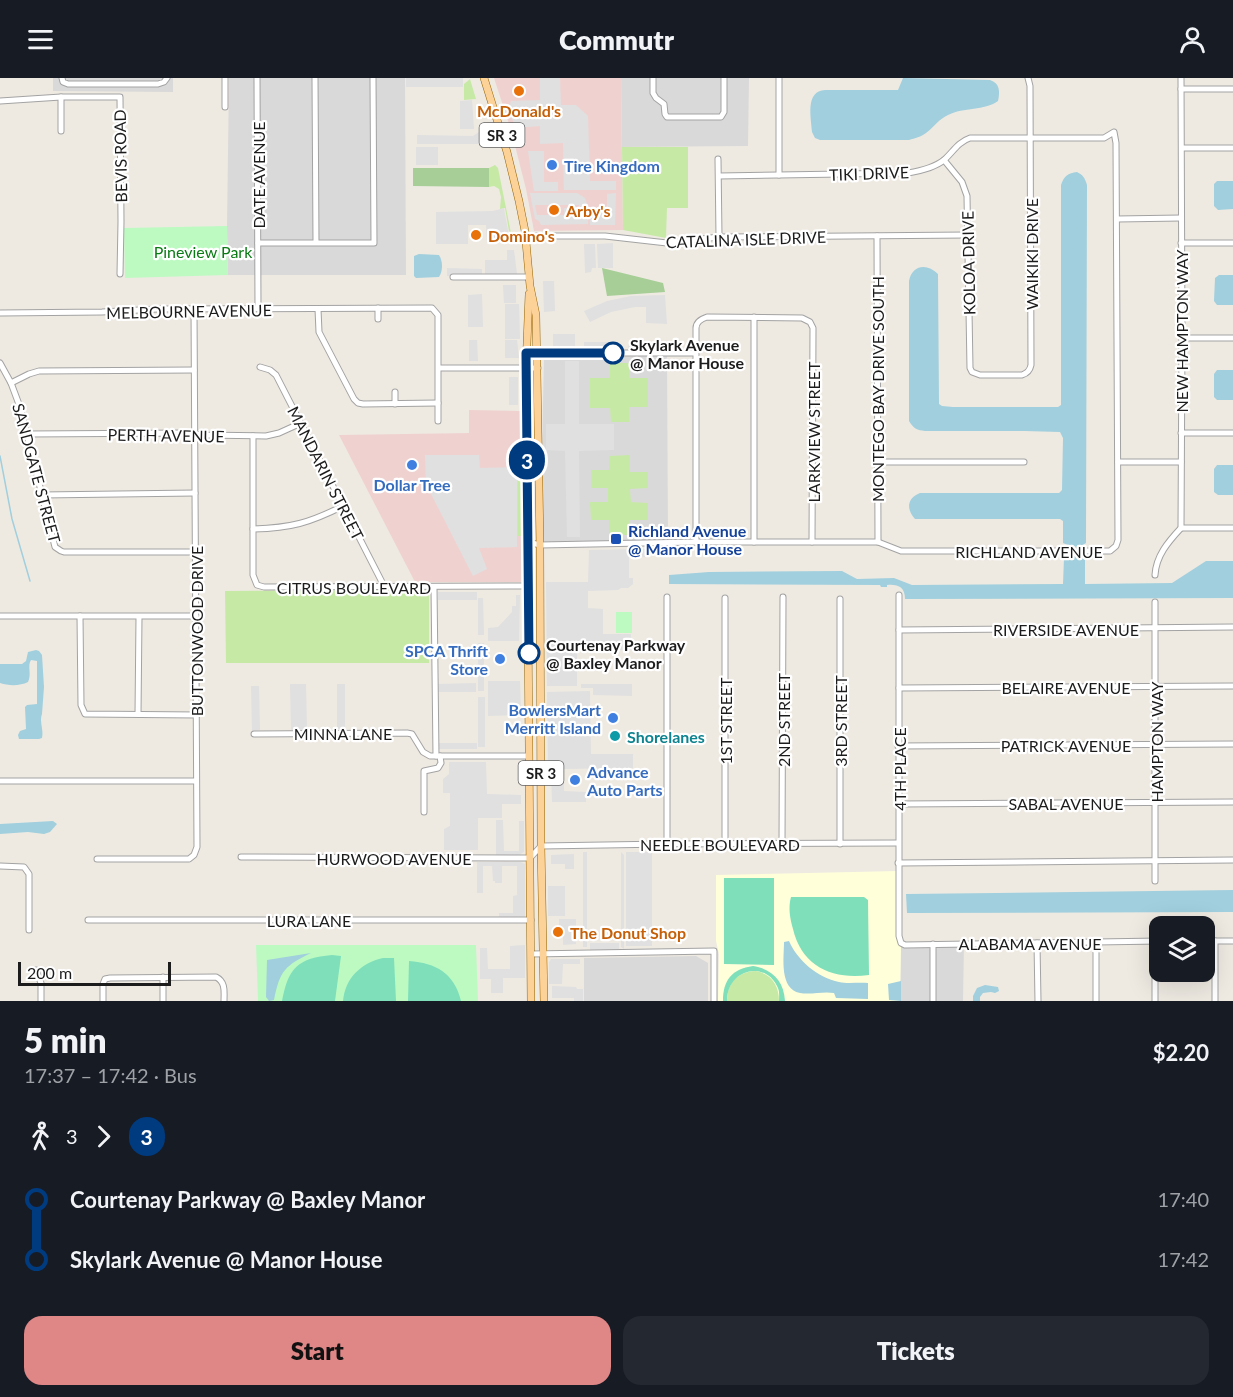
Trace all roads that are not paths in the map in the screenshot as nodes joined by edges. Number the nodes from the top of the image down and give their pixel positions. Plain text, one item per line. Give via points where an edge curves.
1 (62, 78) edge
2 (167, 78) edge
3 (225, 78) edge
4 (257, 78) edge
5 (315, 78) edge
6 (373, 78) edge
7 (484, 78) edge
8 (653, 78) edge
9 (724, 78) edge
10 (779, 78) edge
11 (1028, 78) edge
12 (1181, 78) edge
13 (1181, 89) junction
14 (1233, 89) edge
15 (61, 97) junction
16 (0, 101) edge
17 (225, 107) dead end
18 (61, 131) dead end
19 (1114, 132) joint
20 (1030, 138) junction
21 (1182, 148) junction
22 (1233, 148) edge
23 (718, 159) dead end
24 (944, 160) junction
25 (779, 175) junction
26 (719, 176) junction
27 (1181, 218) junction
28 (1117, 219) junction
29 (968, 235) junction
30 (877, 236) junction
31 (719, 237) junction
32 (525, 238) junction
33 (316, 242) junction
34 (258, 243) junction
35 (1181, 243) junction
36 (1233, 243) edge
37 (120, 274) dead end
38 (453, 277) dead end
39 (529, 277) junction
40 (530, 286) junction
41 (258, 308) junction
42 (378, 308) junction
43 (194, 309) junction
44 (318, 309) junction
45 (0, 313) edge
46 (754, 317) junction
47 (378, 319) dead end
48 (1182, 338) junction
49 (1233, 338) edge
50 (526, 353) junction
51 (537, 353) junction
52 (695, 353) junction
53 (0, 363) edge
54 (260, 367) dead end
55 (439, 368) junction
56 (526, 368) junction
57 (537, 368) junction
58 (194, 370) junction
59 (972, 372) joint
60 (11, 383) junction
61 (395, 392) dead end
62 (395, 404) junction
63 (438, 404) junction
64 (438, 421) dead end
65 (301, 423) junction
66 (1181, 433) junction
67 (1233, 433) edge
68 (28, 434) junction
69 (195, 434) junction
70 (253, 436) junction
71 (877, 462) junction
72 (1024, 462) dead end
73 (1118, 462) junction
74 (1181, 462) junction
75 (195, 493) junction
76 (42, 495) junction
77 (343, 506) junction
78 (1181, 528) junction
79 (1233, 528) edge
80 (253, 529) junction
81 (528, 542) junction
82 (696, 542) junction
83 (812, 542) junction
84 (878, 542) junction
85 (754, 543) junction
86 (540, 545) junction
87 (196, 552) junction
88 (1155, 575) dead end
89 (384, 586) junction
90 (434, 586) junction
91 (528, 586) junction
92 (899, 595) dead end
93 (667, 597) dead end
94 (783, 597) dead end
95 (725, 598) dead end
96 (840, 599) dead end
97 (1155, 602) dead end
98 (0, 616) edge
99 (80, 616) junction
100 (196, 616) junction
101 (139, 617) junction
102 (1233, 627) edge
103 (1156, 628) junction
104 (899, 630) junction
105 (1233, 686) edge
106 (1155, 687) junction
107 (899, 688) junction
108 (138, 714) junction
109 (197, 715) junction
110 (254, 734) dead end
111 (1156, 744) junction
112 (1233, 744) edge
113 (898, 746) junction
114 (438, 756) junction
115 (529, 756) junction
116 (0, 781) edge
117 (196, 781) junction
118 (1233, 802) edge
119 (1156, 803) junction
120 (899, 804) junction
121 (424, 812) dead end
122 (898, 843) junction
123 (667, 844) junction
124 (725, 844) junction
125 (782, 844) junction
126 (840, 844) junction
127 (541, 846) junction
128 (241, 857) dead end
129 (530, 858) junction
130 (97, 860) dead end
131 (1156, 860) junction
132 (1233, 860) edge
133 (898, 863) junction
134 (0, 866) edge
135 (1155, 881) dead end
136 (88, 920) dead end
137 (531, 920) junction
138 (29, 930) dead end
139 (1149, 941) edge
140 (1215, 941) edge
141 (1233, 941) edge
142 (901, 943) joint
143 (1037, 943) junction
144 (1096, 943) junction
145 (933, 944) junction
146 (531, 954) junction
147 (543, 954) junction
148 (36, 970) dead end
149 (163, 977) junction
150 (1156, 982) edge
151 (1215, 982) edge
152 (41, 1001) edge
153 (103, 1001) edge
154 (164, 1001) edge
155 (224, 1001) edge
156 (531, 1001) edge
157 (544, 1001) edge
158 (714, 1001) edge
159 (933, 1001) edge
160 (1038, 1001) edge
161 (1096, 1001) edge
162 (1155, 1001) edge
163 (1215, 1001) edge

1 - 2 street via 68,84 158,84
3 - 17 street
4 - 34 street, DATE AVENUE
5 - 33 street
6 - 33 street via 374,243
7 - 32 main road, SR 3 via 512,172
8 - 9 street via 653,93 664,104 667,117 721,117
10 - 25 street
11 - 20 street, WAIKIKI DRIVE
12 - 13 street, NEW HAMPTON WAY
13 - 14 street
13 - 21 street, NEW HAMPTON WAY
15 - 16 street, BEVIS ROAD
15 - 18 street
15 - 37 street, BEVIS ROAD via 120,97
19 - 20 street, TIKI DRIVE via 1104,138
19 - 28 street, RICHLAND AVENUE
20 - 24 street, TIKI DRIVE via 970,138
20 - 59 street, WAIKIKI DRIVE via 1031,365 1022,375
21 - 22 street
21 - 27 street, NEW HAMPTON WAY
23 - 26 street
24 - 25 street, TIKI DRIVE via 908,173
24 - 29 street, KOLOA DRIVE via 966,190
25 - 26 street, TIKI DRIVE
26 - 31 street
27 - 28 street
27 - 35 street, NEW HAMPTON WAY
28 - 73 street, RICHLAND AVENUE
29 - 30 street, CATALINA ISLE DRIVE
29 - 59 street, KOLOA DRIVE
30 - 31 street, CATALINA ISLE DRIVE
30 - 71 street, MONTEGO BAY DRIVE SOUTH
31 - 32 street, CATALINA ISLE DRIVE via 667,243 605,236
32 - 39 main road, SR 3
33 - 34 street
34 - 41 street, DATE AVENUE
35 - 36 street
35 - 48 street, NEW HAMPTON WAY
38 - 39 street
39 - 40 main road, SR 3
40 - 50 main road, SR 3
40 - 51 main road, SR 3
41 - 43 street, MELBOURNE AVENUE
41 - 44 street, MELBOURNE AVENUE
42 - 44 street, MELBOURNE AVENUE
42 - 47 street
42 - 55 street, MELBOURNE AVENUE via 435,310
43 - 45 street, MELBOURNE AVENUE
43 - 58 street, BUTTONWOOD DRIVE
44 - 62 street via 319,332 354,399 363,404
46 - 52 street via 700,320 696,325
46 - 83 street, LARKVIEW STREET via 802,318 810,321 813,328
46 - 85 street
48 - 49 street
48 - 66 street, NEW HAMPTON WAY
50 - 51 street
50 - 56 main road, SR 3
51 - 52 street
51 - 57 main road, SR 3
52 - 82 street
53 - 60 street, SANDGATE STREET
54 - 65 street, MANDARIN STREET via 276,375
55 - 56 street
55 - 63 street
56 - 57 street
56 - 81 main road, SR 3
57 - 86 main road, SR 3
58 - 60 street via 39,371
58 - 69 street, BUTTONWOOD DRIVE
60 - 68 street, SANDGATE STREET
61 - 62 street
62 - 63 street
63 - 64 street
65 - 70 street, PERTH AVENUE via 279,434
65 - 77 street, MANDARIN STREET
66 - 67 street
66 - 74 street, NEW HAMPTON WAY
68 - 69 street, PERTH AVENUE
68 - 76 street, SANDGATE STREET
69 - 70 street, PERTH AVENUE
69 - 75 street, BUTTONWOOD DRIVE
70 - 80 street, CITRUS BOULEVARD
71 - 72 street
71 - 84 street, MONTEGO BAY DRIVE SOUTH
73 - 74 street
73 - 84 street, RICHLAND AVENUE via 1118,540 1110,551 901,551
74 - 78 street, NEW HAMPTON WAY
75 - 76 street
75 - 87 street, BUTTONWOOD DRIVE
76 - 87 street, SANDGATE STREET via 57,550
77 - 80 street via 300,525
77 - 89 street, MANDARIN STREET
78 - 79 street
78 - 88 street via 1165,545
80 - 89 street, CITRUS BOULEVARD via 253,575 257,585
81 - 86 street, RICHLAND AVENUE
81 - 91 main road, SR 3
82 - 85 street, RICHLAND AVENUE
82 - 86 street, RICHLAND AVENUE
83 - 84 street, RICHLAND AVENUE
83 - 85 street, RICHLAND AVENUE
86 - 127 main road, SR 3
87 - 100 street, BUTTONWOOD DRIVE
89 - 90 street, CITRUS BOULEVARD
90 - 91 street, CITRUS BOULEVARD
90 - 114 street
91 - 115 main road, SR 3
92 - 104 street, 4TH PLACE
93 - 123 street
94 - 125 street, 2ND STREET
95 - 124 street, 1ST STREET
96 - 126 street, 3RD STREET
97 - 103 street, HAMPTON WAY
98 - 99 street
99 - 101 street
99 - 108 street via 82,710 88,715
100 - 101 street
100 - 109 street, BUTTONWOOD DRIVE
101 - 108 street
102 - 103 street, RIVERSIDE AVENUE
103 - 104 street, RIVERSIDE AVENUE
103 - 106 street, HAMPTON WAY
104 - 107 street, 4TH PLACE
105 - 106 street, BELAIRE AVENUE
106 - 107 street, BELAIRE AVENUE
106 - 111 street, HAMPTON WAY
107 - 113 street, 4TH PLACE
108 - 109 street
109 - 117 street, BUTTONWOOD DRIVE
110 - 114 street, MINNA LANE via 407,733 415,737 427,755
111 - 112 street, PATRICK AVENUE
111 - 113 street, PATRICK AVENUE
111 - 119 street, HAMPTON WAY
113 - 120 street, 4TH PLACE
114 - 115 street
114 - 121 street via 438,768 424,771
115 - 129 main road, SR 3
116 - 117 street
117 - 130 street, BUTTONWOOD DRIVE via 197,848 189,859
118 - 119 street, SABAL AVENUE
119 - 120 street, SABAL AVENUE
119 - 131 street, HAMPTON WAY
120 - 122 street, 4TH PLACE
122 - 126 street, NEEDLE BOULEVARD
122 - 133 street, 4TH PLACE
123 - 124 street, NEEDLE BOULEVARD
123 - 127 street, NEEDLE BOULEVARD
124 - 125 street, NEEDLE BOULEVARD
125 - 126 street, NEEDLE BOULEVARD
127 - 129 street
127 - 147 main road, SR 3
128 - 129 street, HURWOOD AVENUE
129 - 137 main road, SR 3
131 - 132 street
131 - 133 street
131 - 135 street, HAMPTON WAY
133 - 142 street, 4TH PLACE
134 - 138 street via 28,870
136 - 137 street, LURA LANE
137 - 146 main road, SR 3
139 - 144 street, ALABAMA AVENUE
140 - 141 street
142 - 145 street, ALABAMA AVENUE
143 - 144 street, ALABAMA AVENUE
143 - 145 street, ALABAMA AVENUE
143 - 160 street
144 - 161 street
145 - 159 street
146 - 147 street
146 - 156 main road, SR 3
147 - 157 main road, SR 3
147 - 158 street via 714,951
148 - 152 street
149 - 153 street via 105,979
149 - 154 street
149 - 155 street via 216,977 224,986
150 - 162 street
151 - 163 street

